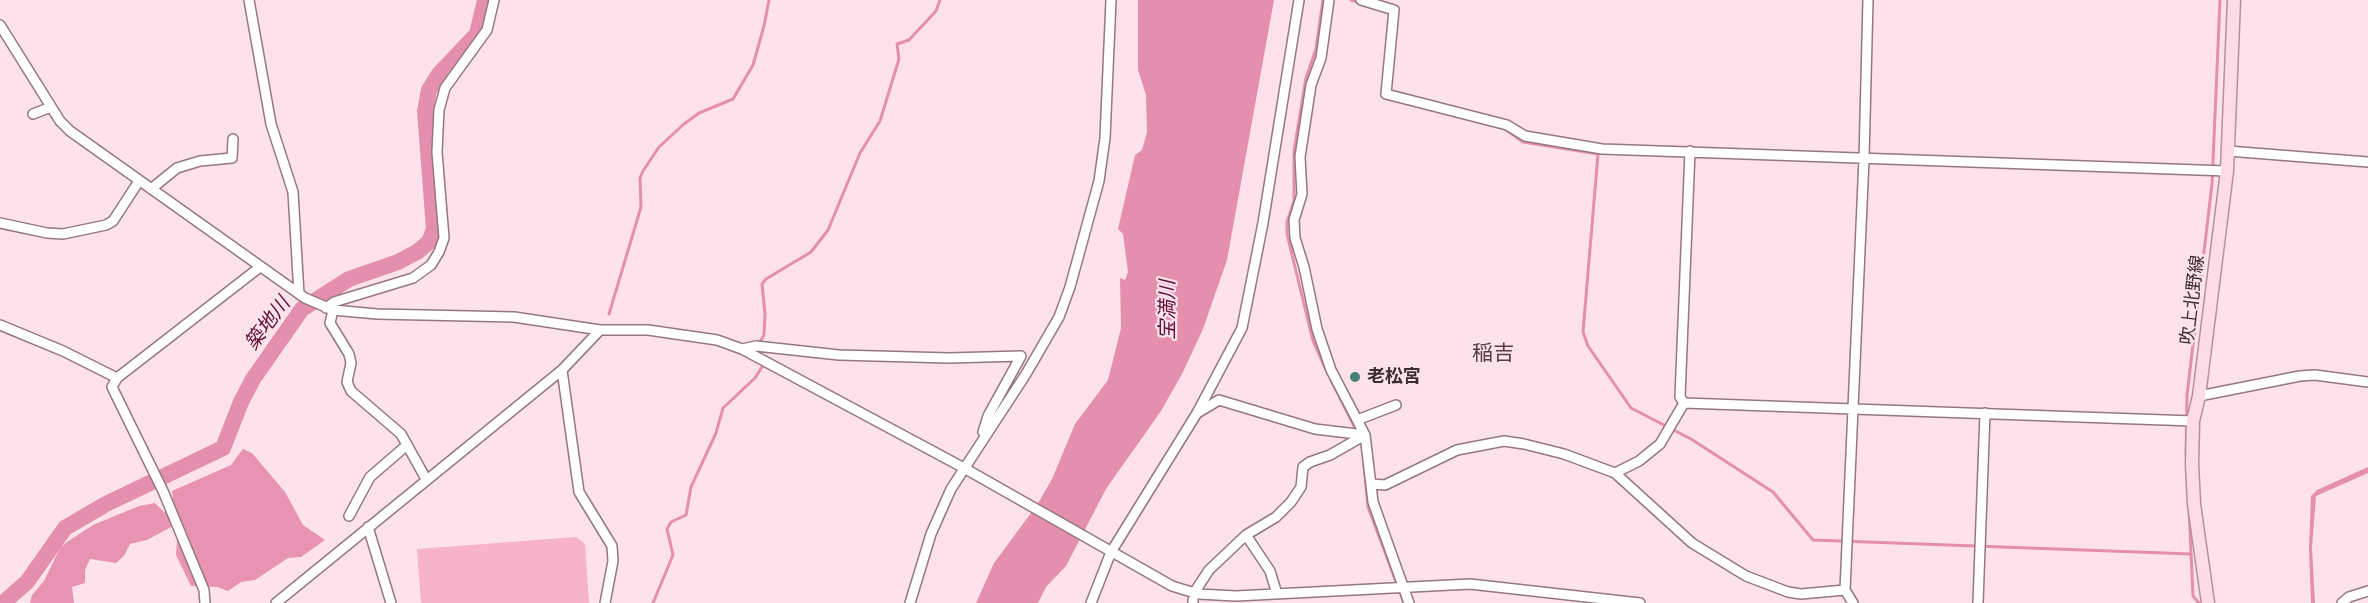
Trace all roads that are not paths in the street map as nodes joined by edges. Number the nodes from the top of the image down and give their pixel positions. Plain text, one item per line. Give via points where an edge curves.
1 (249, 0) edge
2 (494, 0) edge
3 (1111, 0) edge
4 (1299, 0) edge
5 (1329, 0) edge
6 (1362, 0) edge
7 (1868, 0) edge
8 (2234, 0) edge
9 (0, 25) edge
10 (51, 107) junction
11 (33, 114) dead end
12 (233, 139) dead end
13 (1690, 151) junction
14 (2228, 151) junction
15 (1864, 159) junction
16 (2368, 162) edge
17 (2227, 171) junction
18 (139, 181) junction
19 (151, 189) junction
20 (0, 223) edge
21 (260, 267) junction
22 (298, 294) junction
23 (327, 308) junction
24 (0, 325) edge
25 (600, 330) junction
26 (742, 349) junction
27 (562, 370) junction
28 (1219, 374) junction
29 (117, 378) junction
30 (2368, 382) edge
31 (2199, 396) junction
32 (1219, 400) junction
33 (1684, 403) junction
34 (1396, 405) dead end
35 (1852, 409) junction
36 (1197, 413) junction
37 (1985, 413) junction
38 (1357, 420) junction
39 (2193, 421) junction
40 (1365, 435) junction
41 (980, 443) junction
42 (407, 445) junction
43 (968, 470) junction
44 (1616, 473) junction
45 (426, 480) junction
46 (1372, 484) junction
47 (349, 516) dead end
48 (368, 527) junction
49 (1246, 535) junction
50 (1111, 552) junction
51 (1403, 585) junction
52 (1196, 590) dead end
53 (1845, 590) junction
54 (2368, 591) edge
55 (1277, 594) junction
56 (205, 603) edge
57 (276, 603) edge
58 (391, 603) edge
59 (605, 603) edge
60 (910, 603) edge
61 (1091, 603) edge
62 (1409, 603) edge
63 (1640, 603) edge
64 (1853, 603) edge
65 (1978, 603) edge
66 (2208, 603) edge
67 (2342, 603) edge

1 - 22 street via 271,124 293,192
2 - 23 street via 487,30 445,88 439,110 437,171 444,238 439,252 431,266 413,278 334,302
3 - 41 street via 1105,138 1085,237 1059,317
4 - 28 street via 1249,304 1242,328
5 - 38 street via 1300,157 1302,194 1294,220 1295,238 1317,329 1331,370
6 - 13 street via 1394,10 1386,94 1507,125 1525,136 1602,149
7 - 15 street
8 - 14 main road, 吹上北野線
9 - 10 street
10 - 11 street
10 - 18 street via 70,131
12 - 19 street via 232,158 177,168
13 - 15 street
13 - 33 street via 1680,397
14 - 16 street
14 - 17 main road, 吹上北野線
15 - 17 street
15 - 35 street
17 - 31 main road, 吹上北野線
18 - 19 street
18 - 20 street via 113,221 106,225 63,234
19 - 21 street
21 - 22 street
21 - 29 street
22 - 23 street
23 - 25 street via 369,314 514,317
23 - 42 street via 330,323 351,363 347,382 351,391 392,424
24 - 29 street
25 - 26 street via 648,330 717,340
25 - 27 street
26 - 41 street via 756,346 839,355 948,358 1021,356 988,416
26 - 43 street
27 - 45 street
27 - 59 street via 579,492 612,546
28 - 32 street
28 - 36 street
29 - 56 street via 112,387 154,471 204,590
30 - 31 street via 2300,376
31 - 39 main road, 吹上北野線
32 - 36 street
32 - 40 street via 1315,429
33 - 35 street
33 - 44 street via 1660,444
34 - 38 street
35 - 37 street
35 - 53 street
36 - 50 street
37 - 39 street
37 - 65 street
38 - 40 street
39 - 66 main road, 吹上北野線 via 2194,504
40 - 46 street
40 - 49 street via 1304,467 1301,487 1291,502 1276,517
41 - 43 street
42 - 45 street
42 - 47 street via 370,477
43 - 50 street
43 - 60 street via 931,534
44 - 46 street via 1564,454 1504,441 1457,450 1385,484
44 - 53 street via 1692,543 1746,576 1801,594
45 - 48 street
46 - 51 street via 1373,502
48 - 57 street
48 - 58 street
49 - 52 street via 1209,570
49 - 55 street via 1270,571
50 - 55 street via 1172,586 1198,594
50 - 61 street
51 - 55 street
51 - 62 street
51 - 63 street via 1470,584
53 - 64 street
54 - 67 street

